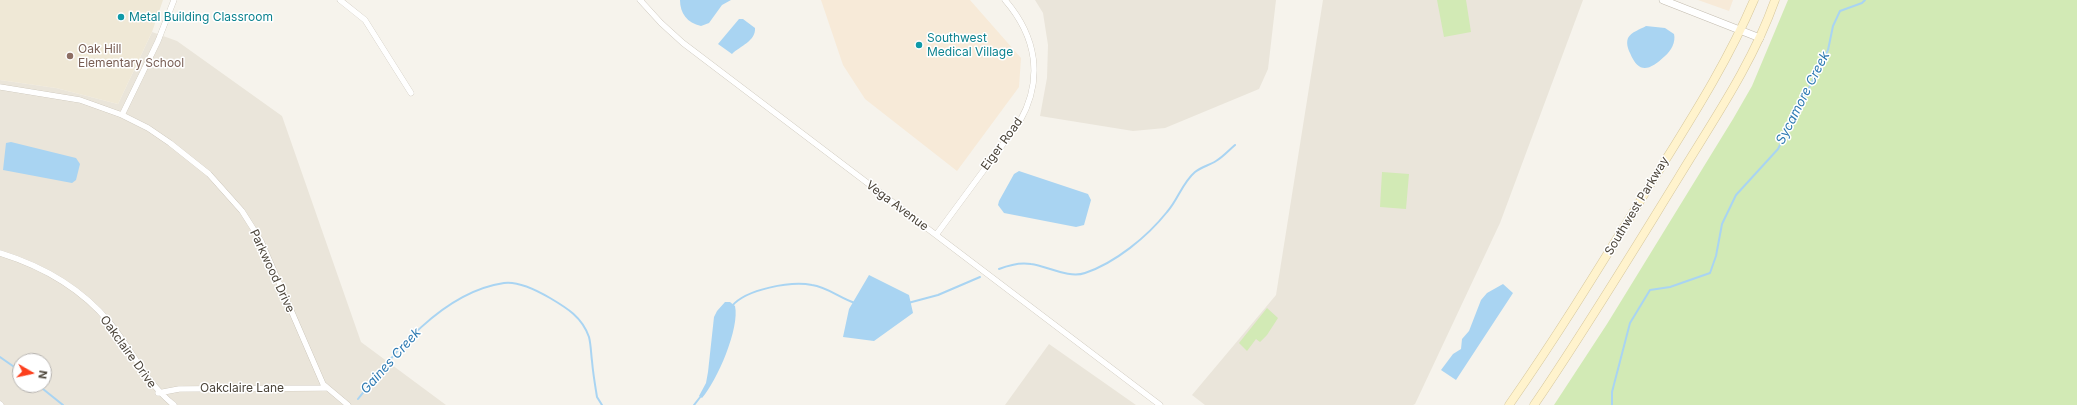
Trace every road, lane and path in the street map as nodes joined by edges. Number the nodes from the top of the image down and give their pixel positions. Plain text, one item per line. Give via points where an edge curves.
1 (174, 0) edge
2 (340, 0) edge
3 (640, 0) edge
4 (1005, 0) edge
5 (1663, 0) edge
6 (1754, 0) edge
7 (1775, 0) edge
8 (1741, 30) junction
9 (1760, 38) junction
10 (0, 87) edge
11 (411, 93) dead end
12 (122, 115) junction
13 (936, 235) junction
14 (0, 252) edge
15 (326, 388) junction
16 (158, 393) junction
17 (174, 405) edge
18 (348, 405) edge
19 (1160, 405) edge
20 (1509, 405) edge
21 (1534, 405) edge

1 - 12 street via 158,41
2 - 11 street via 365,20
3 - 13 street, Vega Avenue via 670,32
4 - 13 street, Eiger Road via 1021,21 1032,50 1033,80 1028,102 1020,121
5 - 8 street
6 - 8 main road, Southwest Parkway
7 - 9 main road, Southwest Parkway
8 - 9 street
8 - 20 main road, Southwest Parkway via 1710,89 1600,267
9 - 21 main road, Southwest Parkway via 1728,96 1628,260
10 - 12 street, Parkwood Drive via 80,100
12 - 15 street, Parkwood Drive via 148,128 192,159 242,211 260,241
13 - 19 street, Vega Avenue
14 - 16 street, Oakclaire Drive via 58,278 89,302 110,323
15 - 16 street, Oakclaire Lane via 179,388
15 - 18 street, Parkwood Drive
16 - 17 street, Oakclaire Drive

